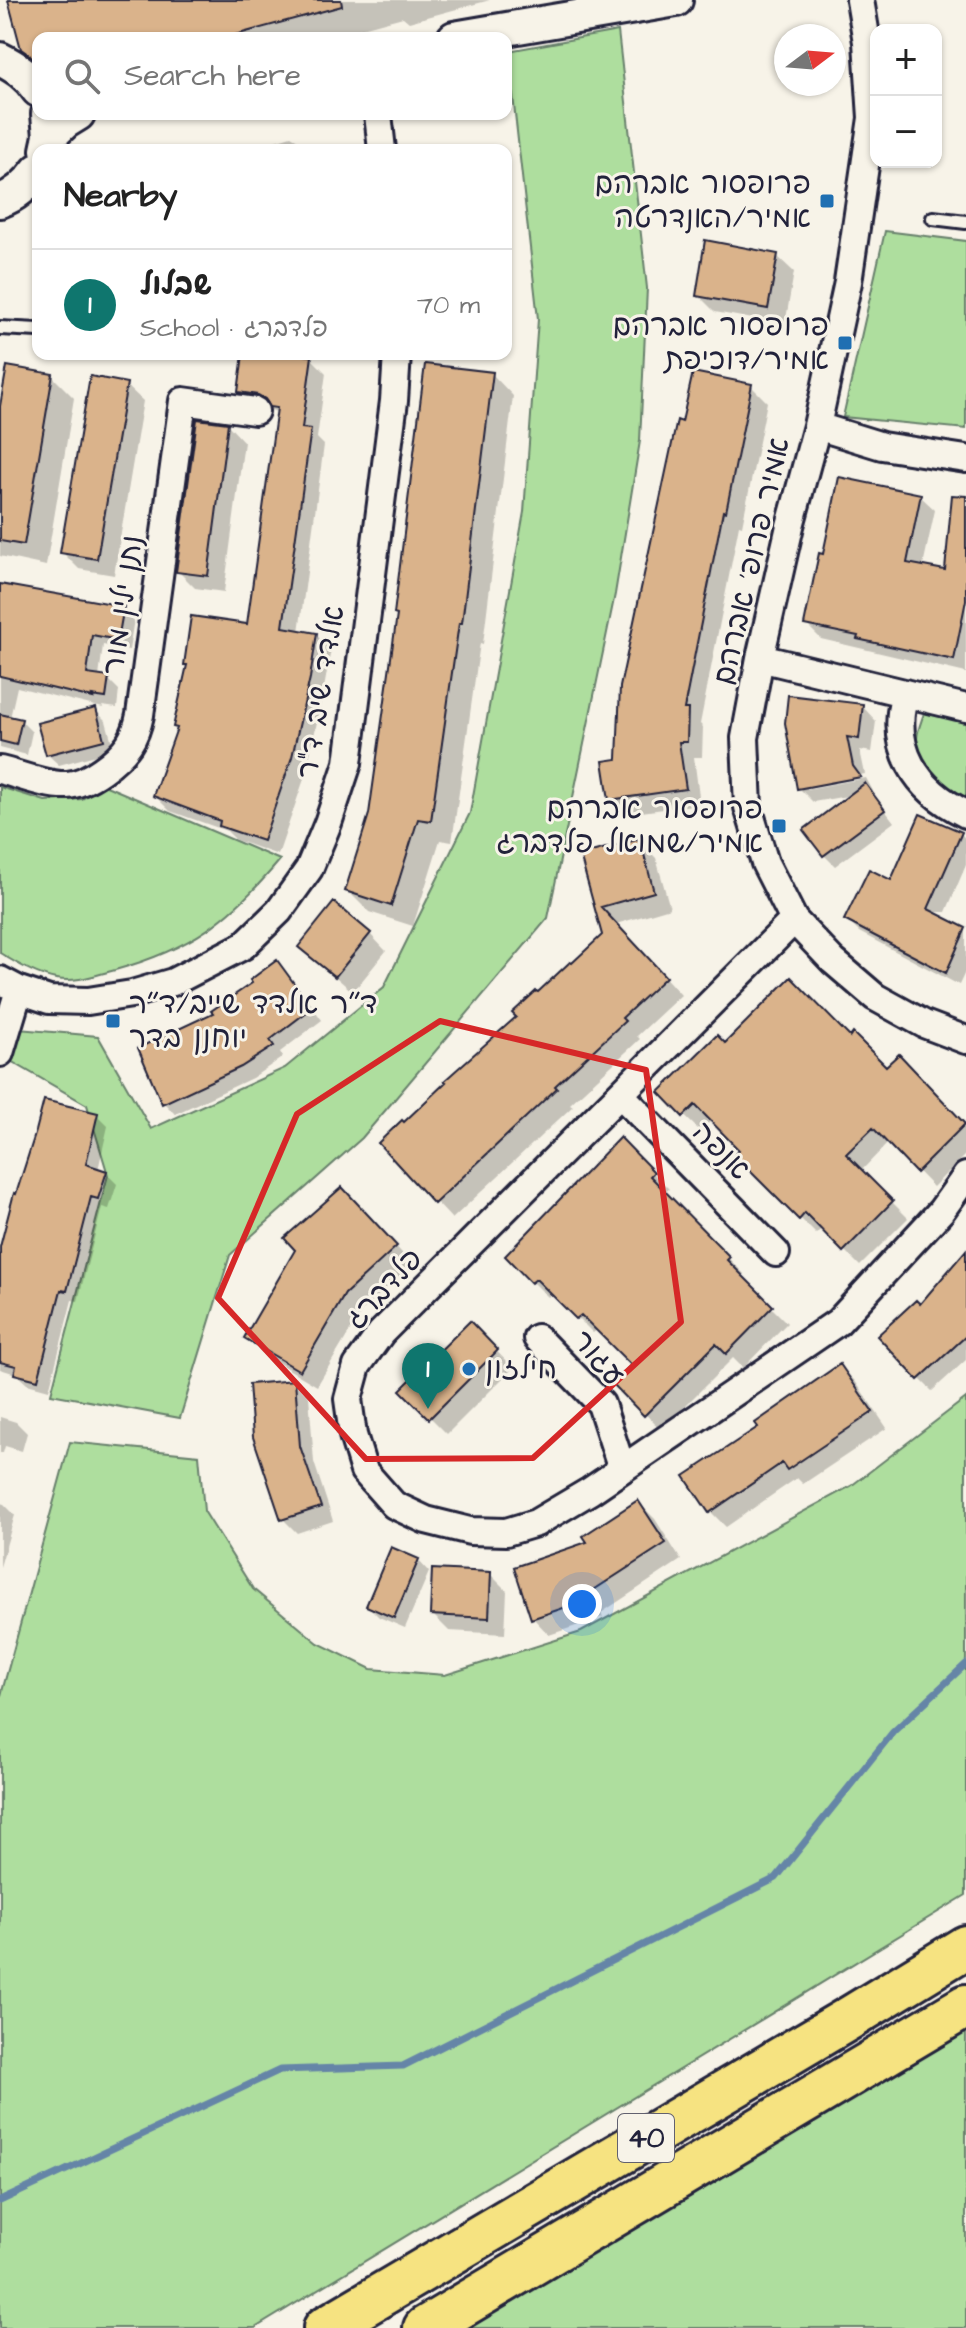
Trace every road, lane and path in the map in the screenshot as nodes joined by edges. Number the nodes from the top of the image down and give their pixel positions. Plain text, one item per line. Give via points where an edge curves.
1 (676, 0) edge
2 (860, 0) edge
3 (489, 32) edge
4 (5, 58) edge
5 (32, 82) edge
6 (68, 120) edge
7 (379, 120) edge
8 (48, 133) edge
9 (381, 144) edge
10 (32, 179) edge
11 (5, 204) edge
12 (933, 218) dead end
13 (966, 222) edge
14 (0, 328) edge
15 (32, 330) edge
16 (397, 360) edge
17 (255, 411) dead end
18 (817, 426) junction
19 (966, 459) edge
20 (760, 658) junction
21 (905, 693) junction
22 (966, 708) edge
23 (0, 770) edge
24 (966, 814) edge
25 (794, 920) junction
26 (10, 985) edge
27 (966, 1040) edge
28 (0, 1053) edge
29 (620, 1094) junction
30 (966, 1176) edge
31 (776, 1253) dead end
32 (537, 1338) dead end
33 (622, 1469) junction
34 (957, 1951) edge
35 (966, 2006) edge
36 (325, 2328) edge
37 (425, 2328) edge

1 - 3 street
2 - 18 street, אמיר פרופ' אברהם via 872,118 848,282
4 - 5 street
6 - 8 street
7 - 9 street
10 - 11 street
12 - 13 lane
14 - 15 lane
16 - 26 street, אלדד שיב ד"ר via 348,763 309,869 279,911 243,946 173,982 88,1001 49,1000
17 - 23 street, נתן ילין מור via 183,401 140,715 128,745 92,776 73,784
18 - 19 street via 882,446
18 - 20 street, אמיר פרופ' אברהם
20 - 21 street
20 - 25 street, אמיר פרופ' אברהם via 745,738 748,807 765,863
21 - 22 street
21 - 24 street via 900,729 915,772 929,791
25 - 27 street, אמיר פרופ' אברהם via 875,997
25 - 29 street, פלדברג
26 - 28 street
29 - 31 street, אנפה
29 - 33 street, פלדברג via 381,1333 357,1366 348,1399 364,1471 394,1505 440,1524 506,1532 536,1523
30 - 33 street, פלדברג via 941,1211 838,1322
32 - 33 street, עגור via 601,1404
34 - 36 highway, 40
35 - 37 highway, 40

